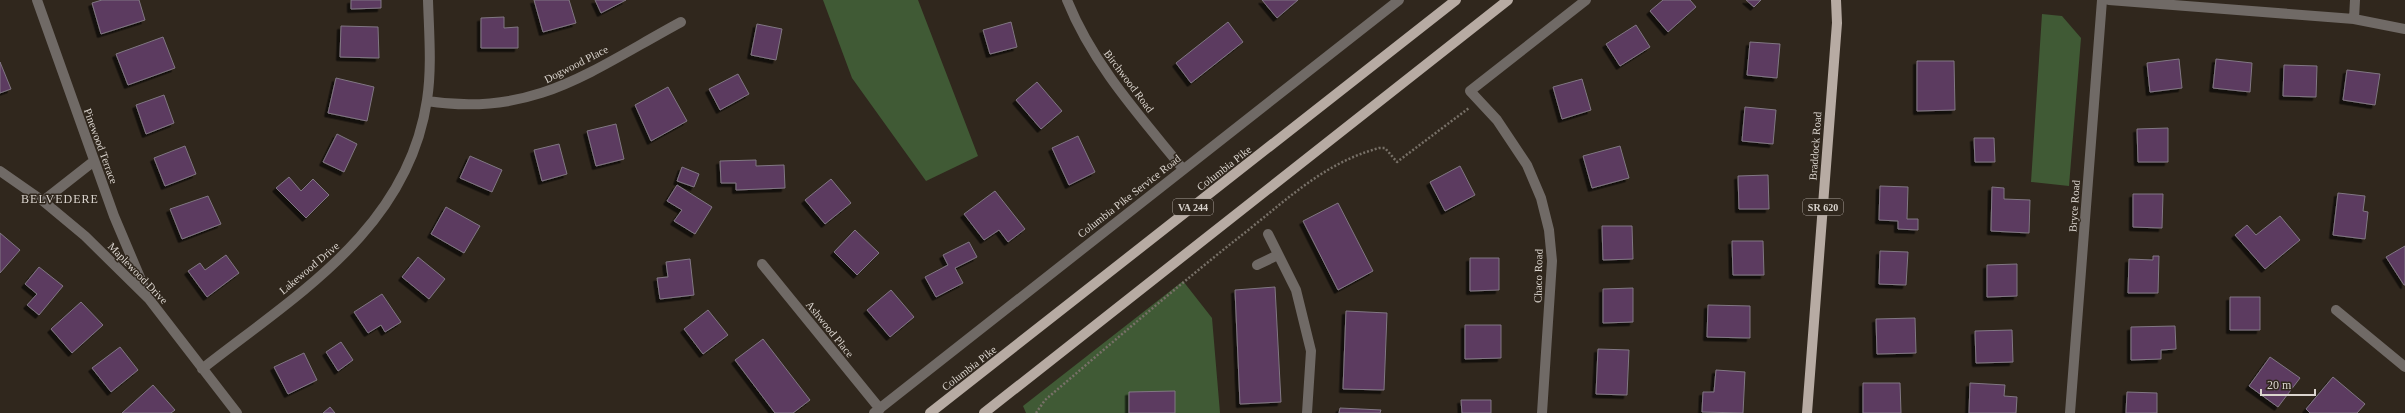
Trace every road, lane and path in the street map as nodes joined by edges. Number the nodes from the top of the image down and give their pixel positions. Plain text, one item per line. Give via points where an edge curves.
1 (37, 0) edge
2 (428, 0) edge
3 (1067, 0) edge
4 (1399, 0) edge
5 (1456, 0) edge
6 (1508, 0) edge
7 (1586, 0) edge
8 (1836, 0) edge
9 (2102, 0) edge
10 (2109, 0) edge
11 (2355, 0) edge
12 (2354, 19) junction
13 (681, 22) dead end
14 (2405, 30) edge
15 (427, 101) junction
16 (1479, 101) junction
17 (94, 161) junction
18 (1183, 169) junction
19 (0, 171) edge
20 (43, 201) junction
21 (1268, 234) dead end
22 (1278, 255) junction
23 (762, 264) dead end
24 (1257, 265) dead end
25 (149, 298) junction
26 (2336, 310) dead end
27 (2405, 367) edge
28 (202, 369) junction
29 (877, 411) edge
30 (237, 413) edge
31 (930, 413) edge
32 (984, 413) edge
33 (1036, 413) edge
34 (1307, 413) edge
35 (1542, 413) edge
36 (1807, 413) edge
37 (2070, 413) edge

1 - 17 street, Pinewood Terrace
2 - 15 street, Lakewood Drive
3 - 18 street, Birchwood Road via 1092,50 1116,86
4 - 18 street, Columbia Pike Service Road
5 - 31 main road, Columbia Pike / VA 244
6 - 32 main road, VA 244
7 - 16 street, Chaco Road via 1470,91
8 - 36 main road, Braddock Road / SR 620 via 1837,23
9 - 37 street, Bryce Road
10 - 12 street
11 - 12 street
12 - 14 street
13 - 15 street, Dogwood Place via 566,85 537,96 509,103 479,106
15 - 28 street, Lakewood Drive via 413,152 399,183 382,212 358,242 333,266
16 - 33 path via 1397,162 1385,148 1380,148 1342,160 1319,174 1203,265 1045,400
16 - 35 street, Chaco Road via 1498,120 1527,166 1549,230 1552,261
17 - 20 street
17 - 25 street, Pinewood Terrace
18 - 29 street, Columbia Pike Service Road
19 - 20 street, Maplewood Drive
20 - 25 street, Maplewood Drive via 85,236
21 - 22 street
22 - 24 street
22 - 34 street via 1296,290 1311,351
23 - 29 street, Ashwood Place
25 - 28 street, Maplewood Drive
26 - 27 street
28 - 30 street, Maplewood Drive

